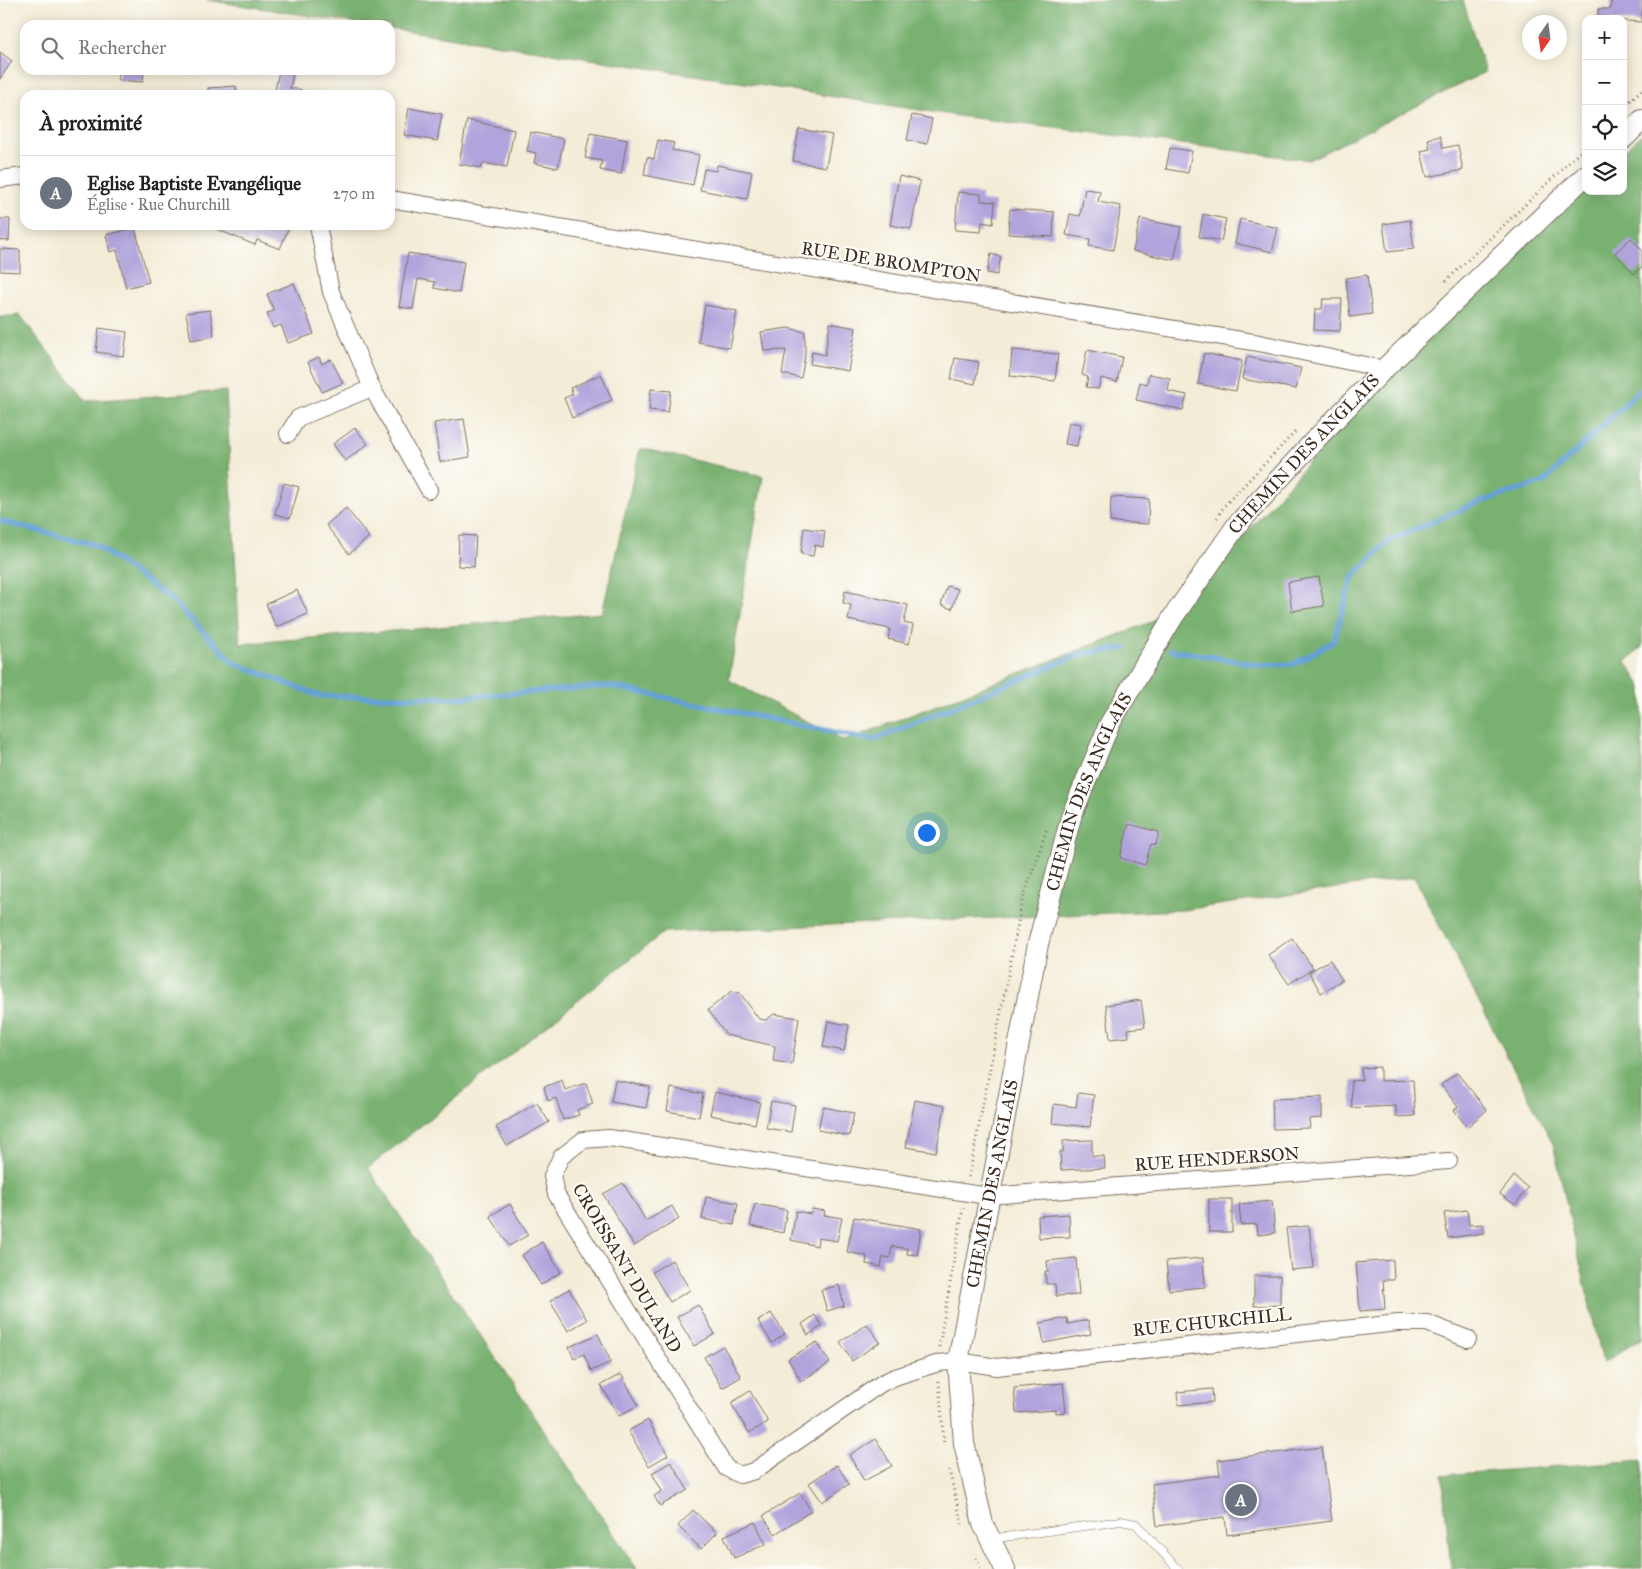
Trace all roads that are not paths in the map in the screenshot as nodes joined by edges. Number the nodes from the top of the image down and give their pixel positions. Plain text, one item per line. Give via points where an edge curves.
1 (1642, 120) edge
2 (1627, 135) edge
3 (20, 177) edge
4 (0, 179) edge
5 (1582, 179) edge
6 (395, 200) edge
7 (319, 230) edge
8 (1384, 369) junction
9 (372, 388) junction
10 (288, 434) dead end
11 (429, 490) dead end
12 (1449, 1161) dead end
13 (988, 1196) junction
14 (1468, 1339) dead end
15 (958, 1362) junction
16 (988, 1539) junction
17 (1004, 1569) edge
18 (1178, 1569) edge

1 - 2 street
3 - 4 street
5 - 8 street, CHEMIN DES ANGLAIS
6 - 8 street, RUE DE BROMPTON via 1259,343
7 - 9 street via 332,292
8 - 13 street, CHEMIN DES ANGLAIS via 1237,525 1173,617 1109,724 1072,817 1057,868 1038,944
9 - 10 street via 298,418
9 - 11 street
12 - 13 street, RUE HENDERSON
13 - 15 street, CHEMIN DES ANGLAIS
13 - 15 street, CROISSANT DULAND via 608,1138 583,1140 561,1157 552,1176 556,1194 726,1468 740,1476 754,1471 882,1383 939,1363
14 - 15 street, RUE CHURCHILL via 1427,1323 1398,1323 997,1367
15 - 16 street, CHEMIN DES ANGLAIS via 964,1443
16 - 17 street, CHEMIN DES ANGLAIS
16 - 18 lane via 1121,1521 1136,1524

